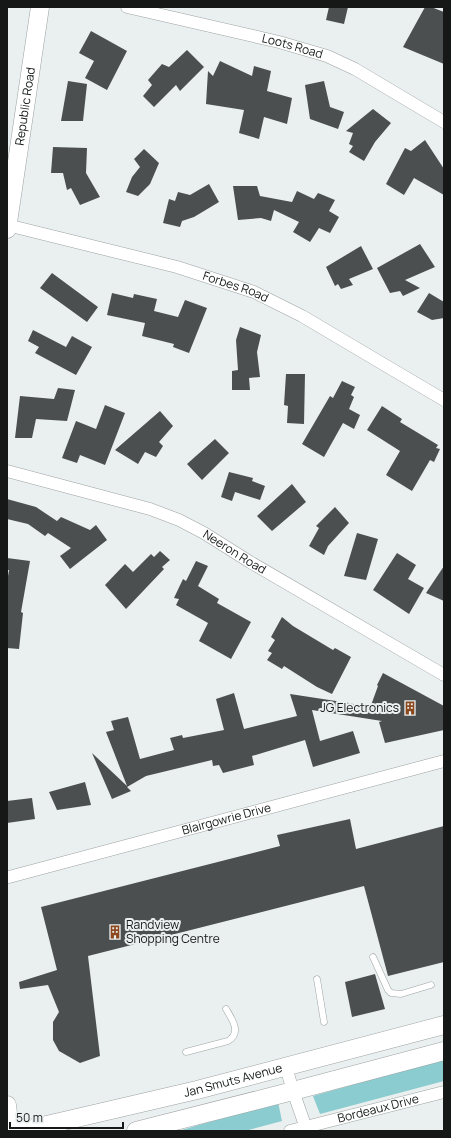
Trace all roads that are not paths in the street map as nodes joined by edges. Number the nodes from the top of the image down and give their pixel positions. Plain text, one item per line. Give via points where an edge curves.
1 (40, 7) edge
2 (127, 7) edge
3 (444, 122) edge
4 (7, 225) edge
5 (7, 229) edge
6 (444, 400) edge
7 (7, 471) edge
8 (444, 675) edge
9 (444, 761) edge
10 (9, 877) dead end
11 (374, 957) dead end
12 (317, 979) dead end
13 (431, 985) dead end
14 (226, 1009) dead end
15 (324, 1022) dead end
16 (444, 1025) edge
17 (444, 1051) edge
18 (186, 1052) dead end
19 (286, 1067) junction
20 (293, 1091) junction
21 (444, 1092) edge
22 (7, 1106) edge
23 (306, 1129) edge
24 (10, 1131) edge
25 (21, 1131) edge
26 (136, 1131) edge
27 (290, 1131) edge

1 - 4 main road, Republic Road
2 - 3 street, Loots Road via 279,42 327,56 355,69
4 - 5 main road, Republic Road
4 - 6 street, Forbes Road via 176,267 254,292 302,316
7 - 8 street, Neeron Road via 150,509 179,520
9 - 10 street, Blairgowrie Drive
11 - 13 lane via 391,993 401,994
12 - 15 lane
14 - 18 lane via 235,1026 236,1032 232,1039
16 - 19 main road, Jan Smuts Avenue
17 - 20 main road, Jan Smuts Avenue
19 - 20 street
19 - 25 main road, Jan Smuts Avenue
20 - 23 street
20 - 26 main road, Jan Smuts Avenue
21 - 23 street, Bordeaux Drive
22 - 24 main road
23 - 27 street, Bordeaux Drive

